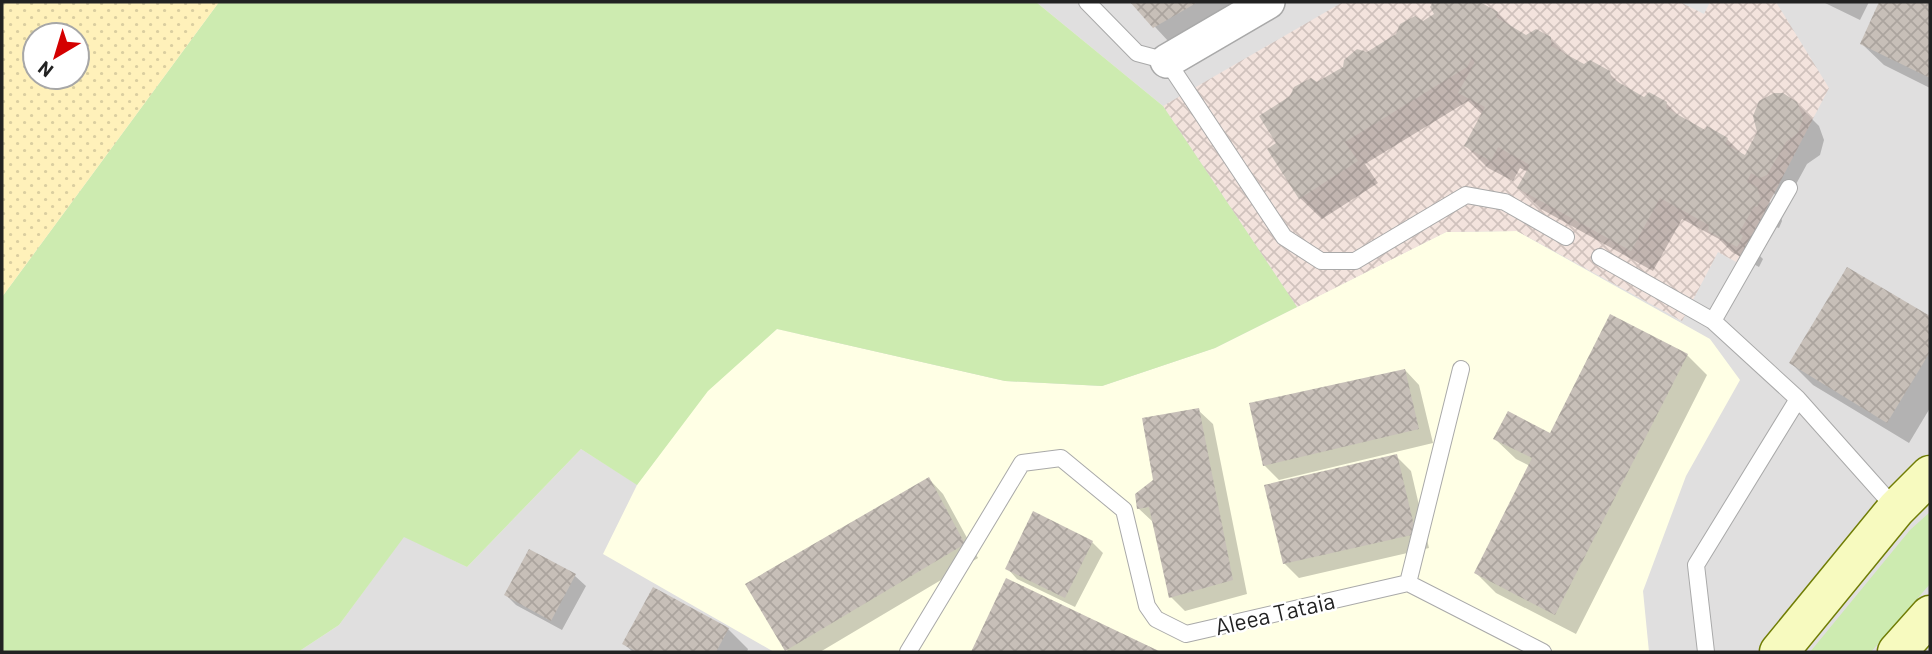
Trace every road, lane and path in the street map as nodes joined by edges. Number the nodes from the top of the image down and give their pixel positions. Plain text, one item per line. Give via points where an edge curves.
1 (1087, 2) edge
2 (1268, 2) edge
3 (1167, 61) junction
4 (1789, 188) dead end
5 (1566, 237) dead end
6 (1600, 257) dead end
7 (1713, 321) junction
8 (1461, 369) dead end
9 (1798, 400) junction
10 (1930, 475) edge
11 (1896, 509) junction
12 (1408, 583) junction
13 (1930, 615) edge
14 (908, 652) edge
15 (1543, 652) edge
16 (1706, 652) edge
17 (1779, 652) edge
18 (1896, 652) edge

1 - 3 lane via 1137,53
2 - 3 street
3 - 5 lane via 1283,237 1321,261 1355,261 1466,195 1505,202
4 - 7 lane
6 - 7 lane
7 - 9 lane
8 - 12 lane
9 - 11 lane
9 - 16 lane via 1696,565
10 - 11 main road
11 - 17 main road
12 - 14 lane, Aleea Tataia via 1186,634 1156,620 1147,606 1124,510 1061,458 1022,463
12 - 15 lane
13 - 18 main road

